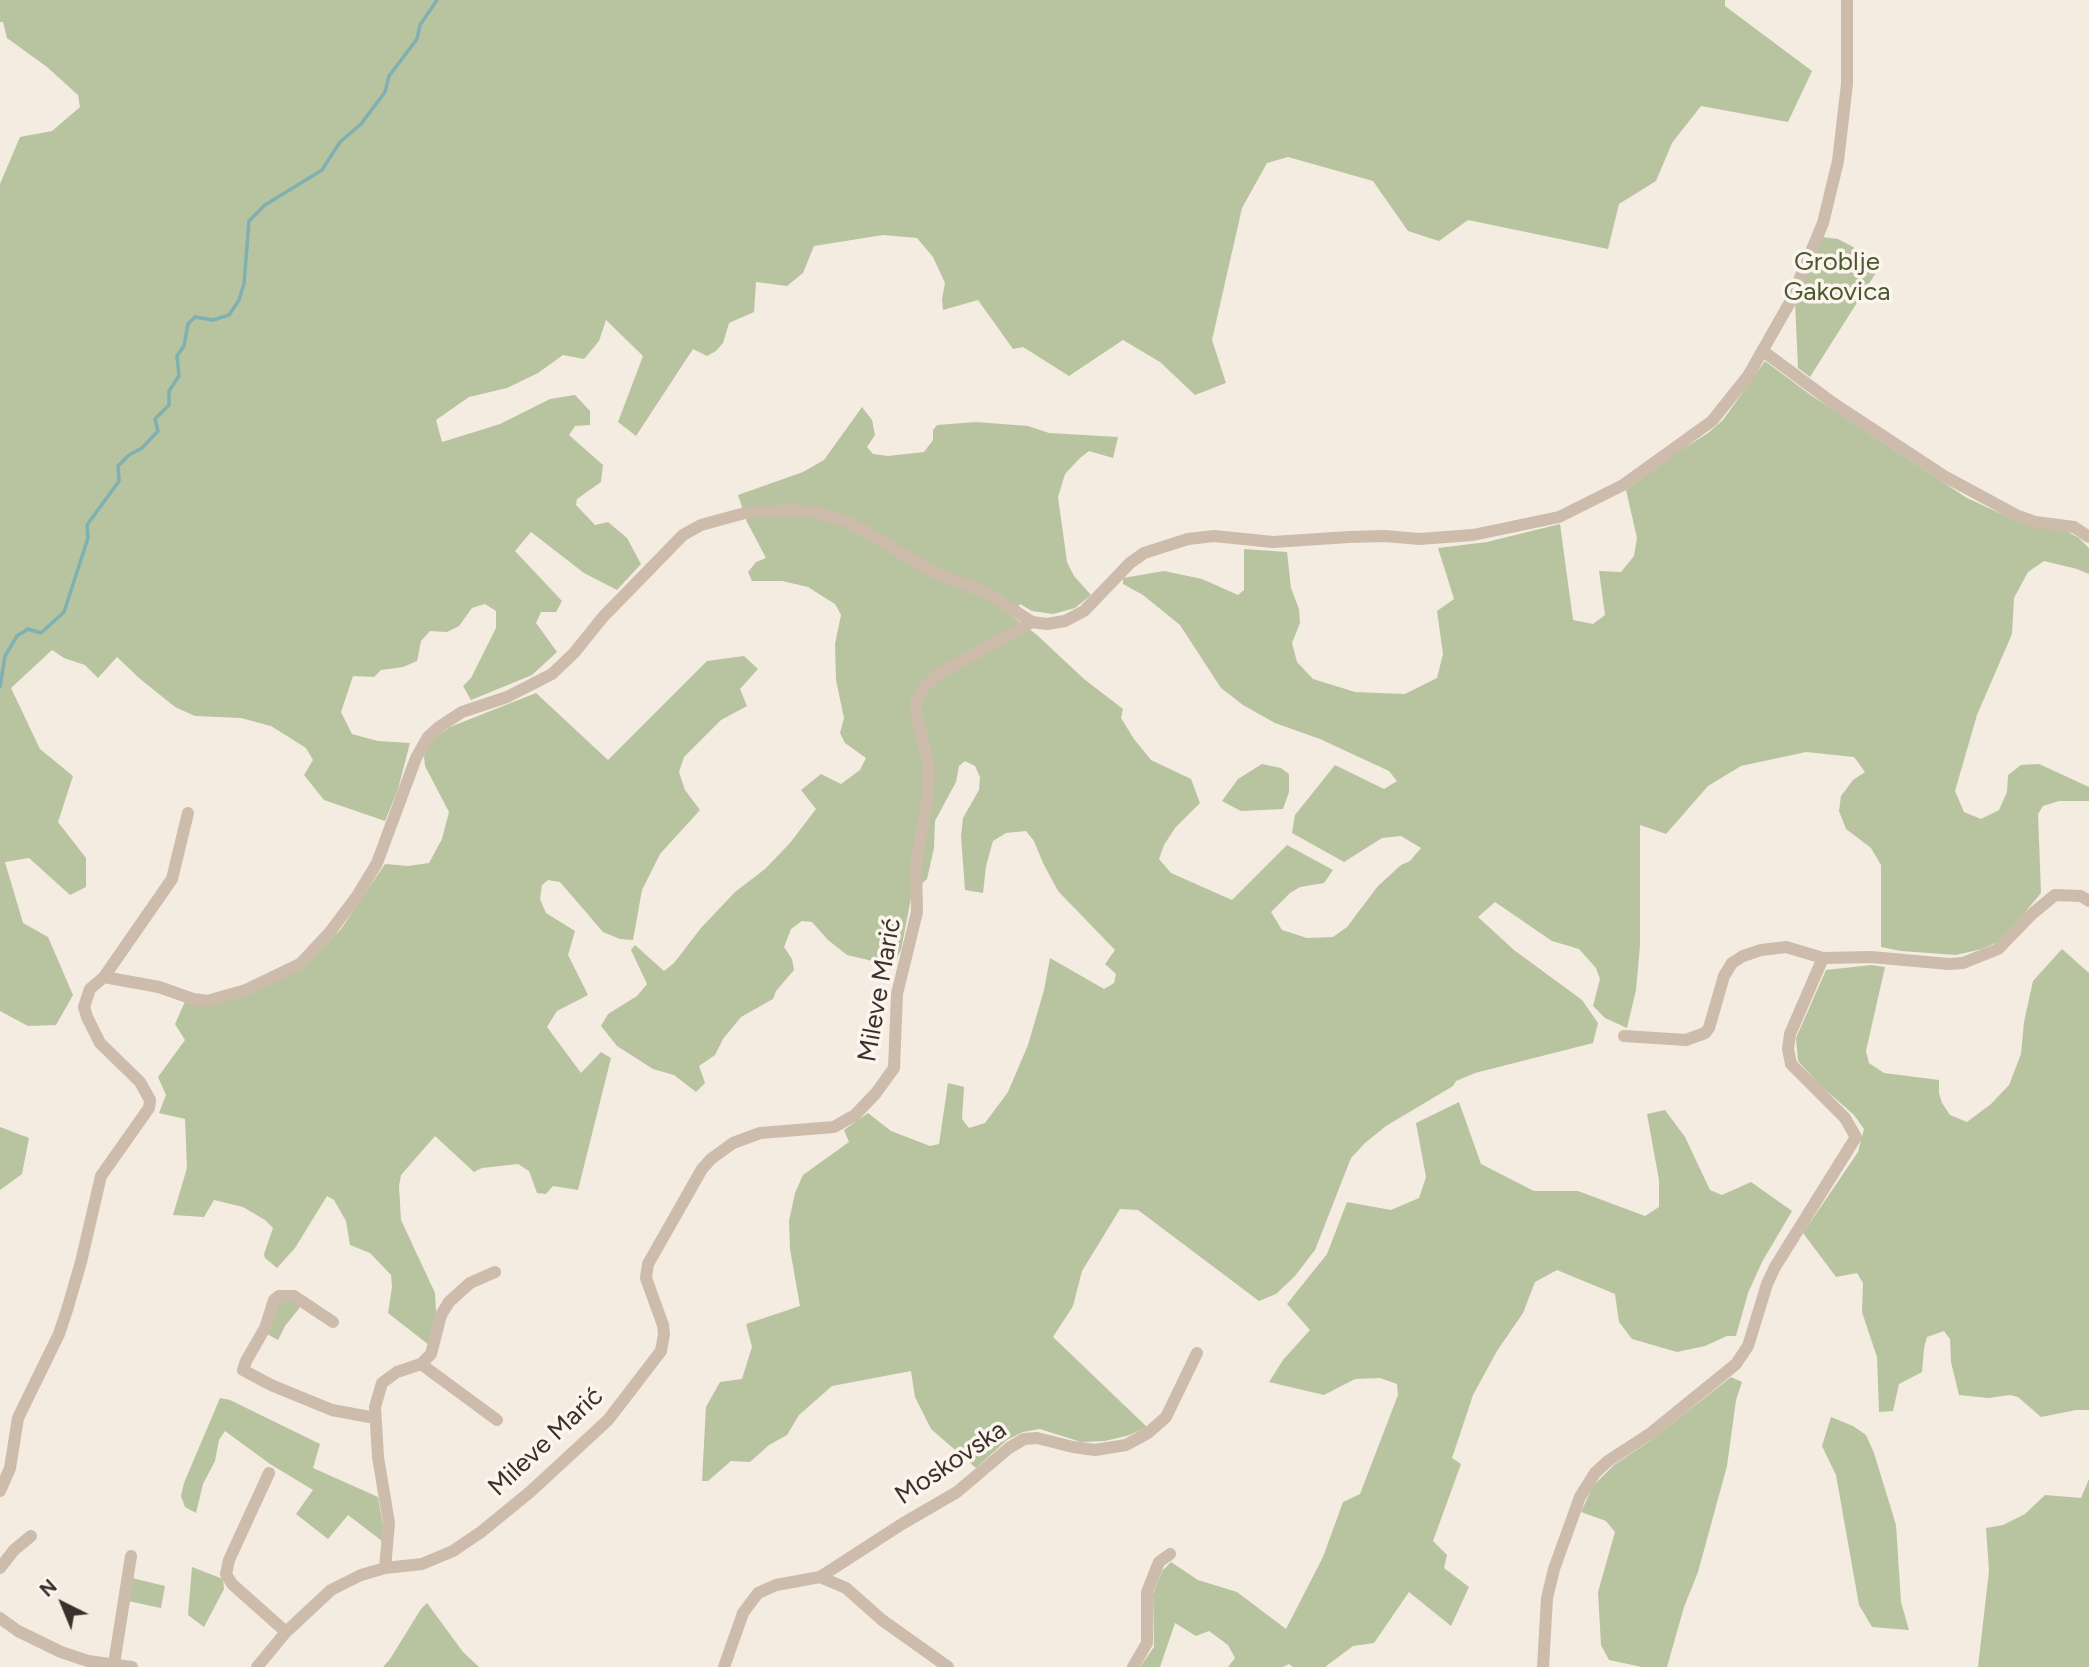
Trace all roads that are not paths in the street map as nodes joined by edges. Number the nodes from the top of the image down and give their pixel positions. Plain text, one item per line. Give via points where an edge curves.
1 (1847, 0) edge
2 (1763, 351) junction
3 (2087, 535) edge
4 (1032, 622) junction
5 (188, 813) dead end
6 (2089, 901) edge
7 (1823, 958) junction
8 (104, 978) junction
9 (1624, 1036) dead end
10 (495, 1272) dead end
11 (333, 1322) dead end
12 (1197, 1353) dead end
13 (421, 1364) junction
14 (375, 1418) junction
15 (498, 1420) dead end
16 (269, 1473) dead end
17 (0, 1491) edge
18 (31, 1536) dead end
19 (1170, 1554) dead end
20 (131, 1556) dead end
21 (0, 1568) edge
22 (385, 1569) junction
23 (820, 1577) junction
24 (0, 1618) edge
25 (286, 1632) junction
26 (114, 1664) junction
27 (132, 1667) edge
28 (257, 1667) edge
29 (724, 1667) edge
30 (948, 1667) edge
31 (1133, 1667) edge
32 (1543, 1667) edge

1 - 2 street via 1847,85 1839,162 1823,223 1789,304
2 - 3 street via 1944,476 2018,516 2074,527
2 - 4 street via 1712,421 1623,485 1559,517 1473,536 1273,542 1214,536 1188,539 1144,553 1084,611 1065,621
4 - 8 street via 986,592 934,573 865,531 820,514 796,510 745,513 701,525 683,535 552,674 507,697 462,712 428,737 377,863 330,932 300,964 246,990 207,1001
4 - 22 street, Mileve Marić via 940,674 917,698 929,766 927,800 916,864 917,912 897,994 894,1068 855,1115 834,1127 760,1133 733,1143 711,1159 648,1264 646,1278 664,1334 661,1351 648,1370 608,1420 481,1532 436,1559
5 - 8 street via 172,879
6 - 7 street via 2081,896 2055,895 1998,949 1963,963
7 - 9 street via 1786,947 1743,956 1724,976 1705,1033 1686,1040
7 - 32 street via 1790,1034 1788,1049 1791,1064 1845,1118 1856,1138 1774,1267 1748,1346 1737,1364 1608,1461 1585,1489 1547,1598
8 - 17 street via 90,989 87,1017 100,1042 140,1082 150,1100 149,1108 101,1176 67,1310 18,1418 10,1468
10 - 13 street via 470,1283 449,1302 431,1354
11 - 14 street via 294,1296 279,1296 243,1370 332,1410
12 - 23 street, Moskovska via 1166,1418 1148,1433 1126,1445 1095,1450 1024,1439 957,1492
13 - 14 street via 382,1383
13 - 15 street
14 - 22 street via 389,1523
16 - 25 street via 226,1574
18 - 21 street
19 - 31 street via 1159,1562 1147,1592 1147,1643
20 - 26 street
22 - 25 street, Mileve Marić via 340,1583
23 - 29 street, Moskovska via 776,1586 753,1597
23 - 30 street via 846,1588
24 - 26 street via 61,1652
25 - 28 street, Mileve Marić
26 - 27 street

